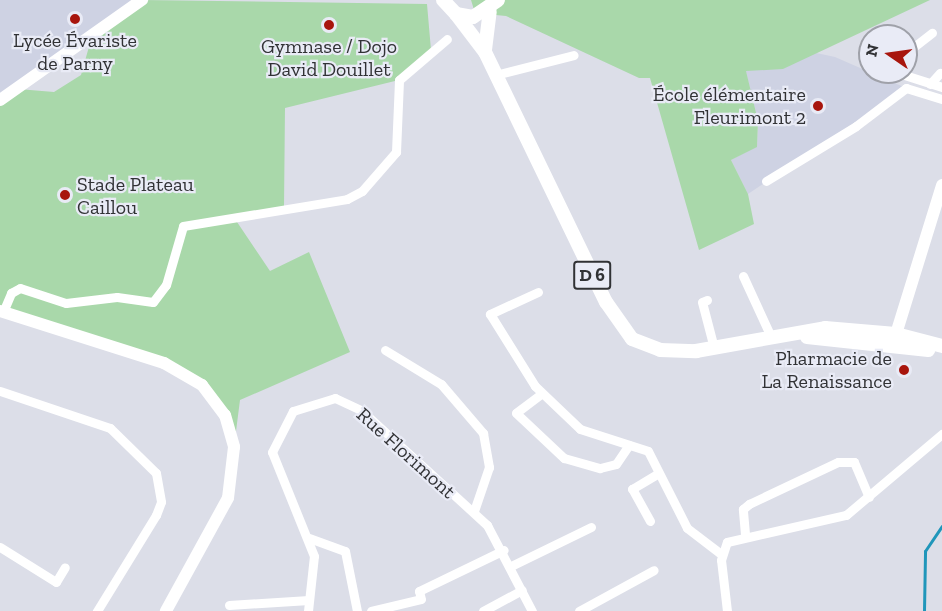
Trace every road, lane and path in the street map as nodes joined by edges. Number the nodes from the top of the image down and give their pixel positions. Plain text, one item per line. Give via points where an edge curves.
1 (142, 0) edge
2 (442, 1) edge
3 (494, 6) edge
4 (456, 14) junction
5 (932, 33) dead end
6 (447, 39) dead end
7 (918, 44) edge
8 (485, 52) junction
9 (574, 55) dead end
10 (940, 73) dead end
11 (495, 75) junction
12 (918, 80) edge
13 (930, 84) junction
14 (942, 87) edge
15 (942, 99) edge
16 (0, 100) edge
17 (766, 181) dead end
18 (942, 185) edge
19 (744, 276) dead end
20 (538, 292) dead end
21 (707, 300) dead end
22 (2, 312) edge
23 (896, 334) junction
24 (773, 337) junction
25 (942, 346) edge
26 (714, 348) junction
27 (385, 350) dead end
28 (942, 352) edge
29 (0, 391) edge
30 (541, 394) junction
31 (942, 434) edge
32 (629, 445) junction
33 (659, 473) junction
34 (869, 497) junction
35 (474, 511) junction
36 (650, 521) dead end
37 (591, 527) dead end
38 (745, 534) junction
39 (309, 538) junction
40 (0, 547) edge
41 (504, 550) junction
42 (721, 554) junction
43 (511, 566) junction
44 (65, 567) dead end
45 (654, 570) dead end
46 (176, 590) junction
47 (522, 590) junction
48 (309, 600) junction
49 (228, 605) dead end
50 (97, 611) edge
51 (158, 611) edge
52 (166, 611) edge
53 (308, 611) edge
54 (357, 611) edge
55 (371, 611) edge
56 (483, 611) edge
57 (532, 611) edge
58 (579, 611) edge
59 (727, 611) edge

1 - 16 main road
2 - 4 main road
3 - 4 main road via 473,17
3 - 8 main road
4 - 8 main road, D 6
5 - 7 street
6 - 22 street via 399,80 396,152 362,191 347,199 183,226 166,285 153,302 117,297 66,303 20,288 11,293
8 - 11 main road, D 6
9 - 11 street
10 - 13 street
11 - 26 main road, D 6 via 621,328 660,350
12 - 13 street
13 - 14 street
15 - 17 street via 906,88 856,126
18 - 23 main road
19 - 24 street
20 - 30 street via 490,314
21 - 26 street via 702,302
22 - 46 main road via 164,363 202,385 225,415 234,447 228,498
23 - 24 main road via 889,339 821,333
23 - 25 main road
24 - 26 main road, D 6
24 - 28 main road, D 6 via 854,339
27 - 35 street via 441,384 483,433 489,467
29 - 50 street via 110,428 156,473 161,502 156,515
30 - 32 street via 580,429
30 - 32 street via 516,413 564,458 600,468 616,464
31 - 34 street
32 - 33 street via 648,451
33 - 36 street via 632,489
33 - 42 street via 693,537
34 - 38 street via 835,519
34 - 38 street via 854,462 838,462 749,504 743,509
35 - 39 street, Rue Florimont via 361,410 335,398 320,399 293,411 272,452
35 - 41 street, Rue Florimont
37 - 43 street
38 - 42 street via 727,542
39 - 48 street, Rue Florimont via 314,556
39 - 54 street via 345,551
40 - 44 street via 56,582
41 - 43 street, Rue Florimont
41 - 55 street via 419,591 421,600
42 - 59 street
43 - 47 street, Rue Florimont
45 - 58 street
46 - 51 main road
46 - 52 main road
47 - 56 street
47 - 57 street, Rue Florimont
48 - 49 street
48 - 53 street, Rue Florimont

